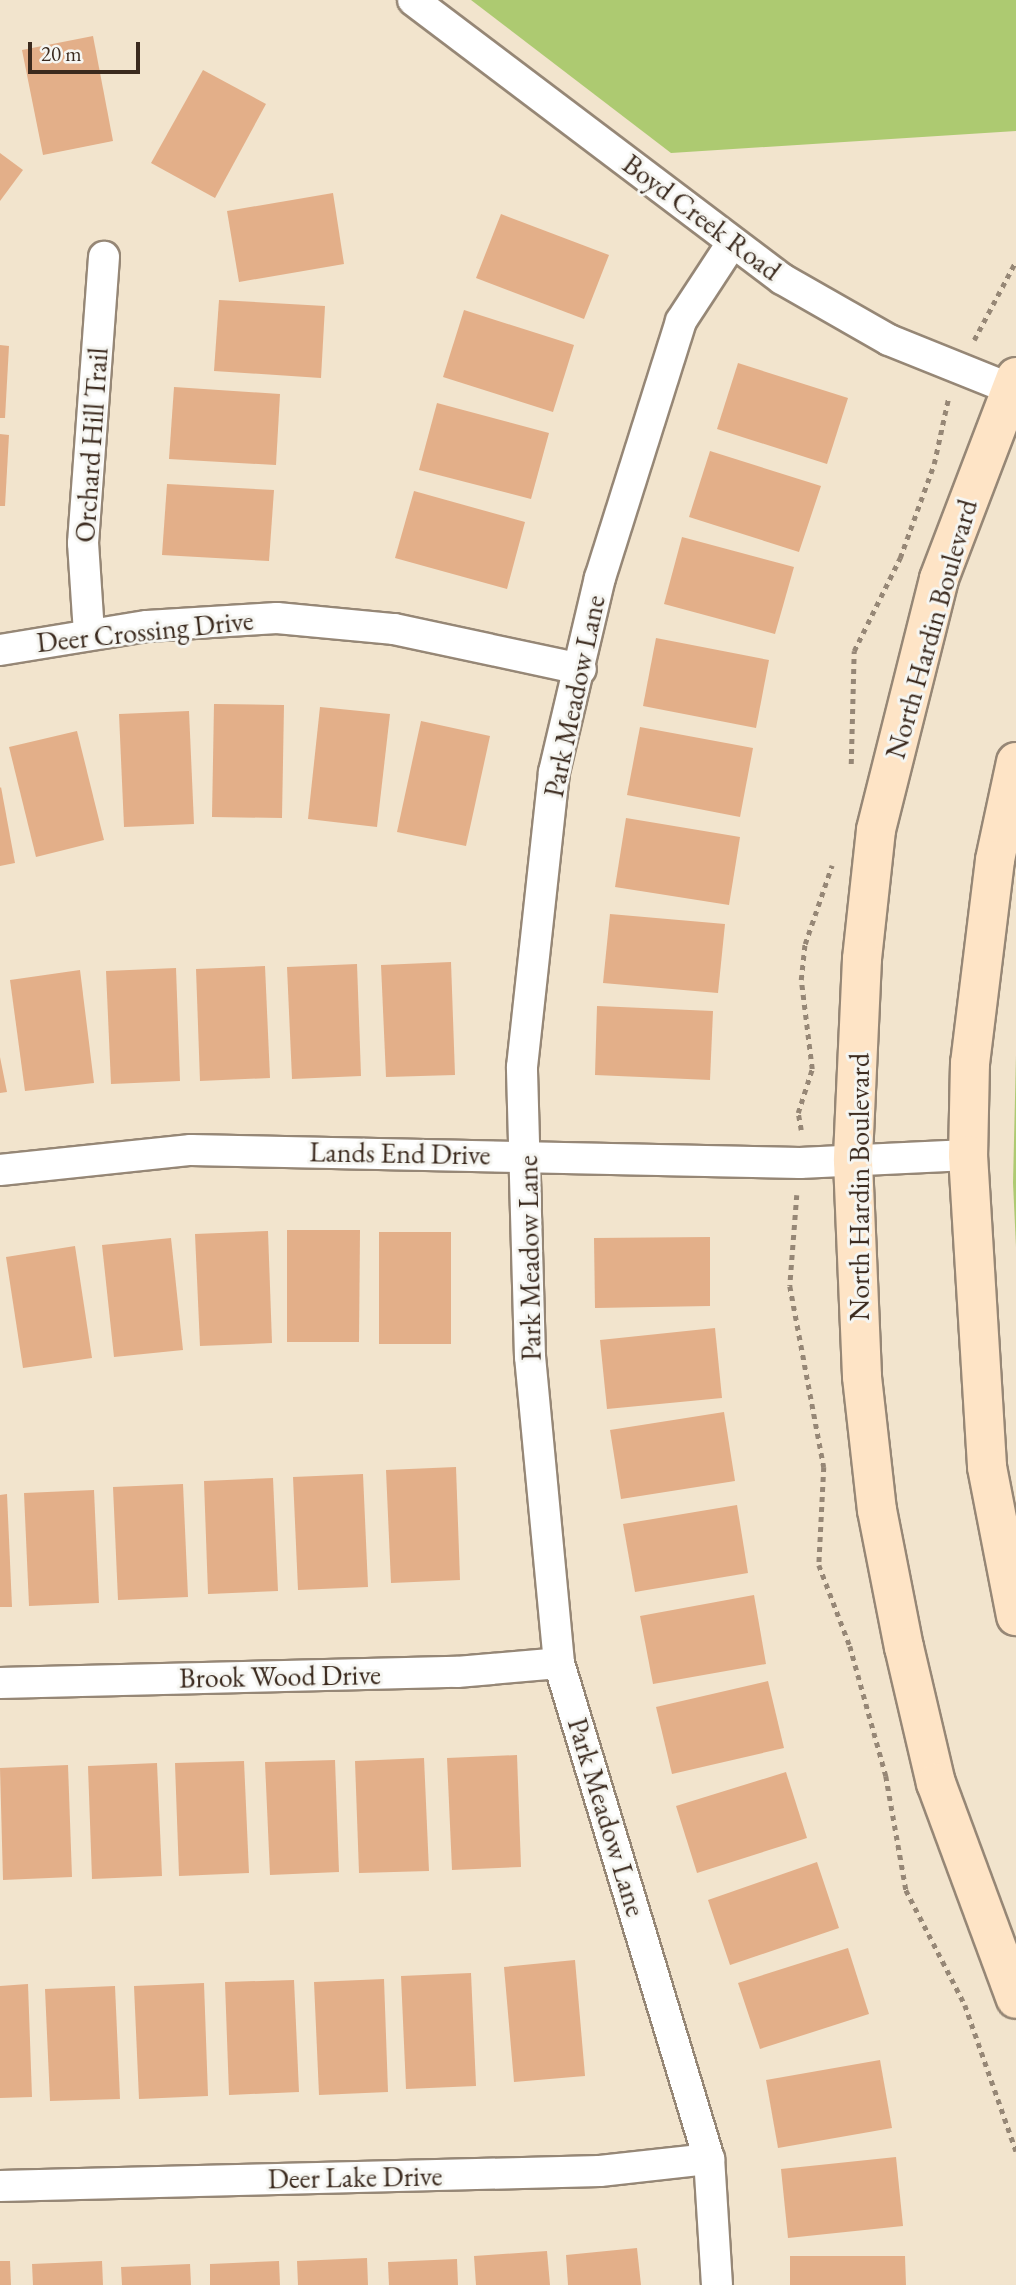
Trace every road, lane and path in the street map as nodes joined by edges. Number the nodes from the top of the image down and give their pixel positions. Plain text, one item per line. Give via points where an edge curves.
1 (413, 0) edge
2 (732, 243) junction
3 (104, 257) dead end
4 (1016, 261) edge
5 (985, 316) dead end
6 (1014, 386) edge
7 (89, 633) junction
8 (0, 650) edge
9 (580, 669) junction
10 (1016, 762) edge
11 (528, 1155) junction
12 (968, 1155) junction
13 (853, 1161) junction
14 (0, 1170) edge
15 (1016, 1615) edge
16 (559, 1663) junction
17 (0, 1683) edge
18 (1016, 1999) edge
19 (709, 2159) junction
20 (0, 2186) edge
21 (717, 2285) edge

1 - 2 street, Boyd Creek Road
2 - 6 street, Boyd Creek Road via 889,340
2 - 9 street, Park Meadow Lane via 681,321 624,492
3 - 7 street, Orchard Hill Trail via 83,542
4 - 5 path via 998,304
6 - 13 main road, North Hardin Boulevard via 939,579 876,830 862,959
7 - 8 street, Deer Crossing Drive
7 - 9 street, Deer Crossing Drive via 219,619 335,622
9 - 11 street, Park Meadow Lane via 554,772 529,968 522,1067
10 - 12 main road via 995,860 970,1063
11 - 13 street, Lands End Drive
11 - 14 street, Lands End Drive via 191,1150
11 - 16 street, Park Meadow Lane via 530,1357
12 - 13 street, Lands End Drive
12 - 15 main road via 987,1466
13 - 18 main road, North Hardin Boulevard via 862,1377 893,1592 936,1783
16 - 17 street, Brook Wood Drive via 457,1672
16 - 19 street, Park Meadow Lane
19 - 20 street, Deer Lake Drive via 600,2171
19 - 21 street, Park Meadow Lane

